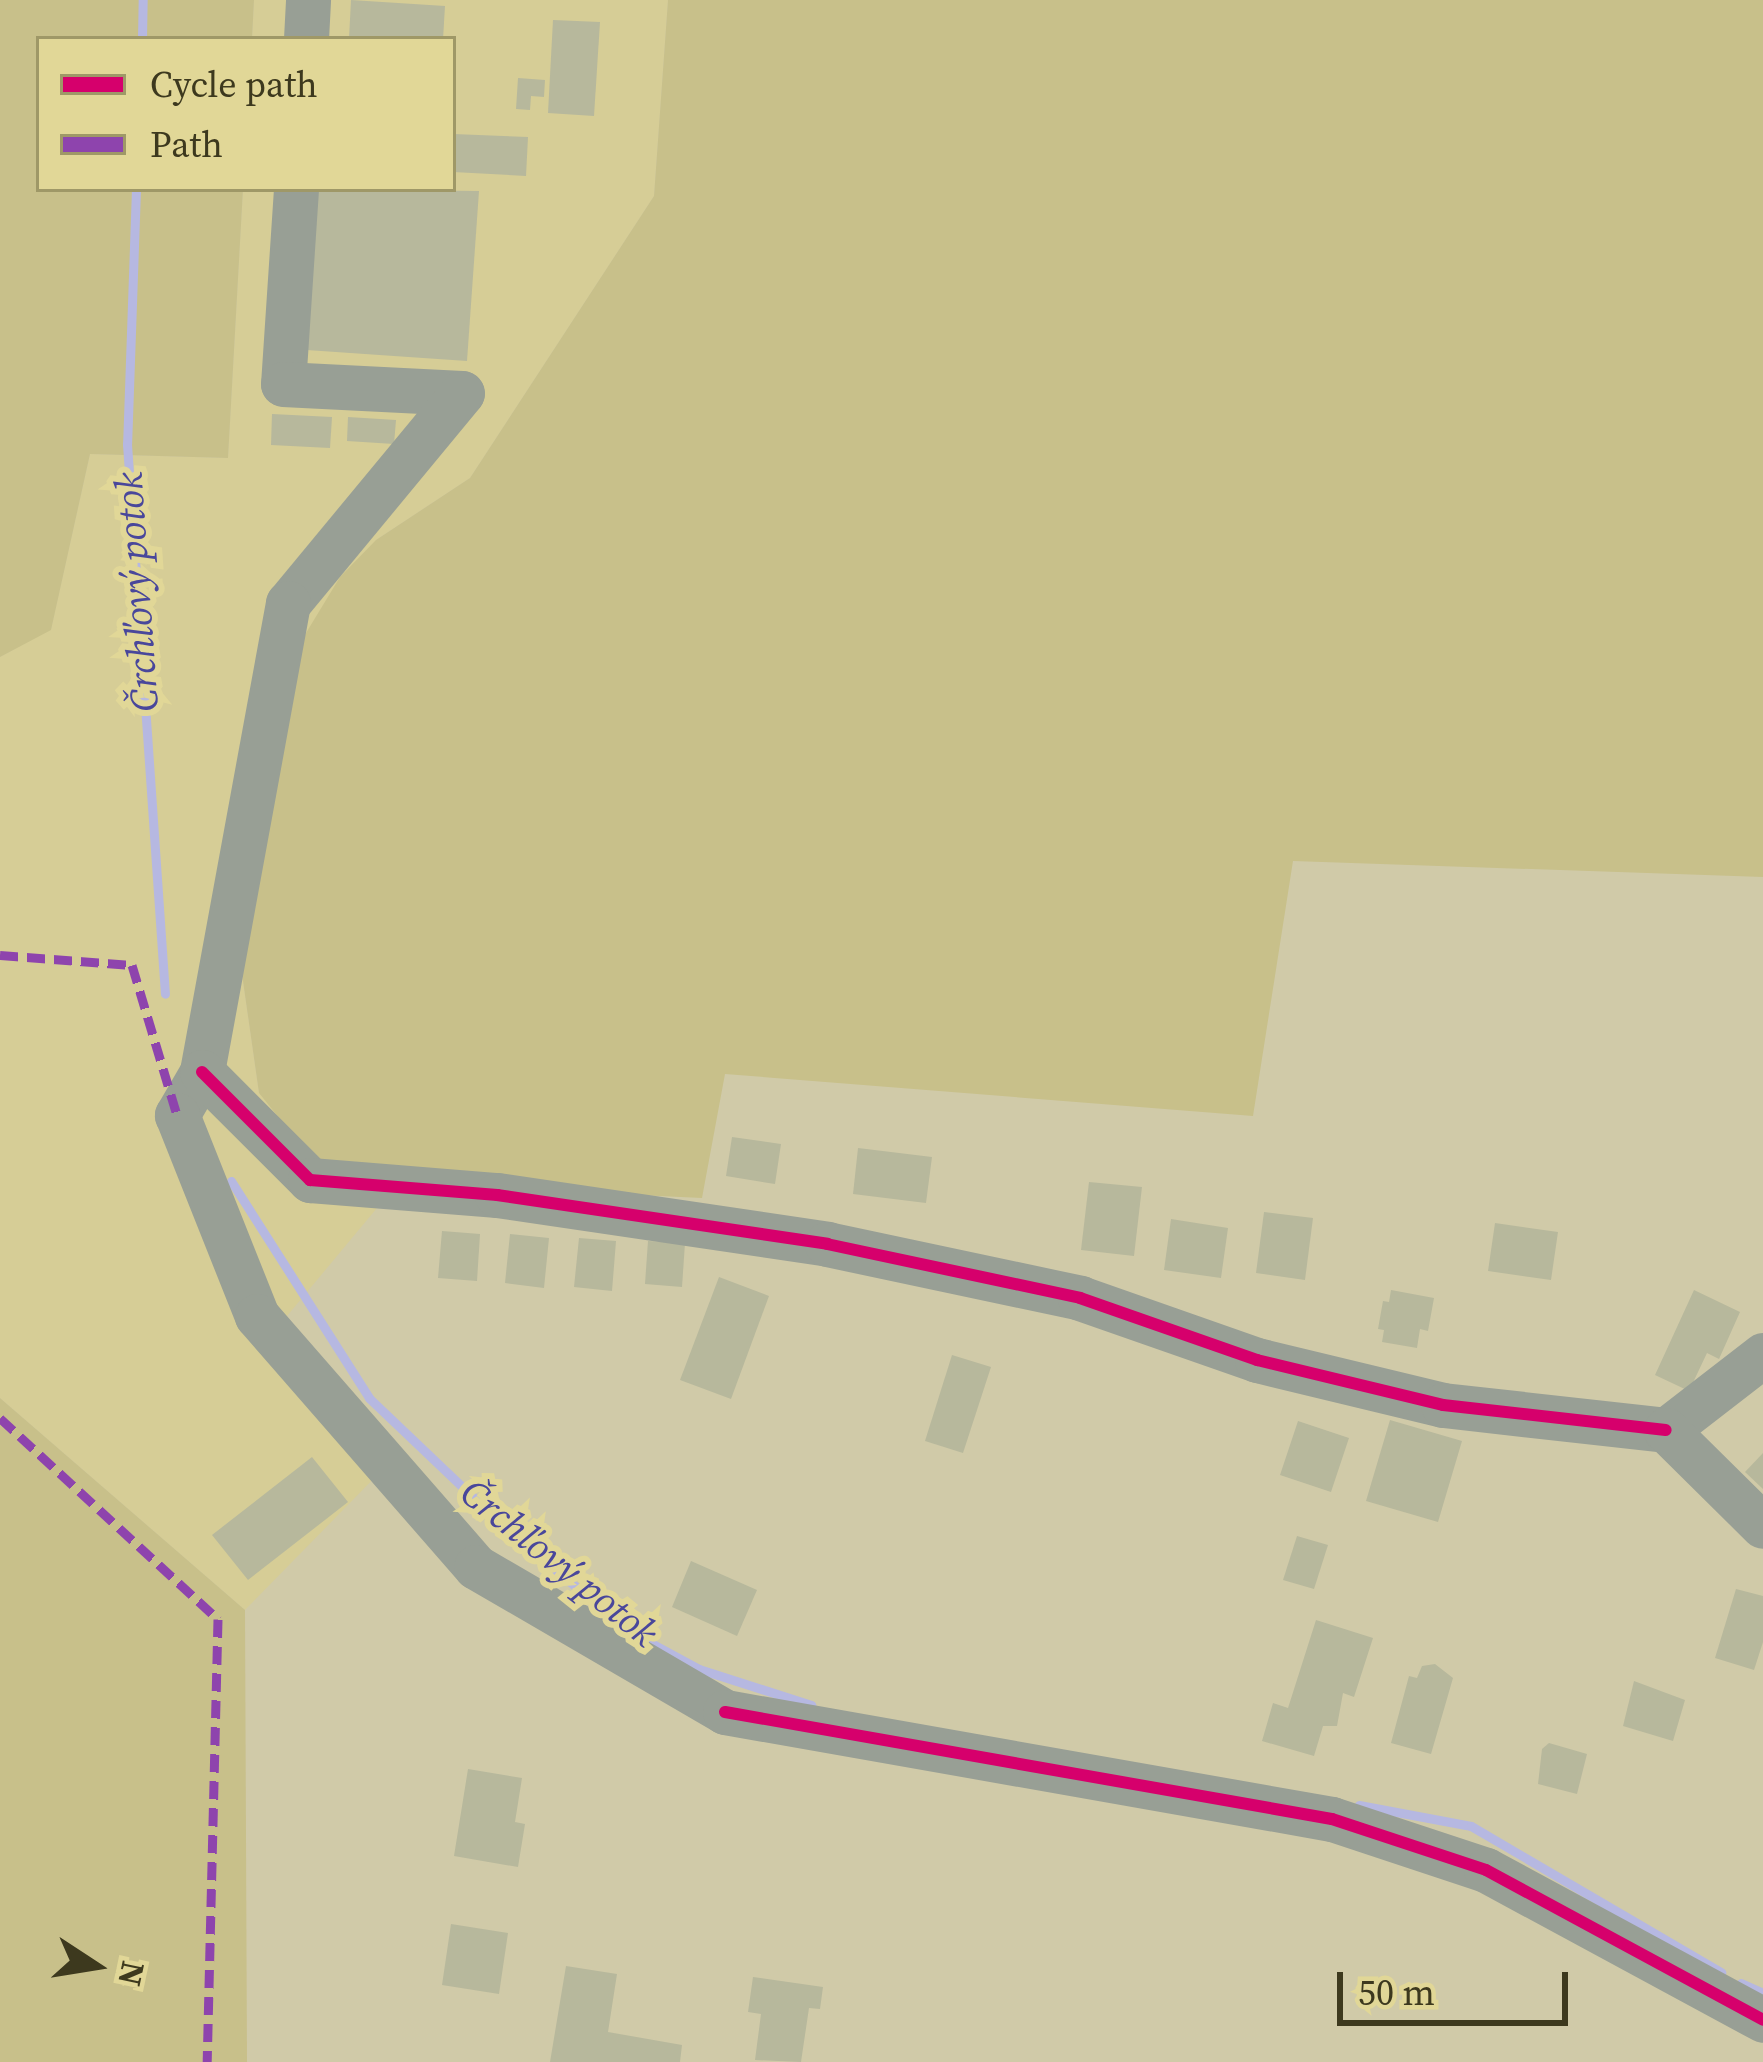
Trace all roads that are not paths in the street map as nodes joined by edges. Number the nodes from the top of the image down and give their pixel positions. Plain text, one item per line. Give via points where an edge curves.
1 (308, 0) edge
2 (306, 36) edge
3 (296, 192) edge
4 (202, 1072) junction
5 (1763, 1355) edge
6 (1666, 1430) junction
7 (1763, 1526) edge
8 (1763, 2020) edge

1 - 2 street
3 - 4 street via 283,383 462,393 288,603
4 - 6 street via 310,1180 497,1195 827,1244 1080,1298 1257,1360 1443,1405
4 - 8 street via 176,1114 257,1316 476,1567 725,1712 1332,1819 1486,1870
5 - 6 street
6 - 7 street

